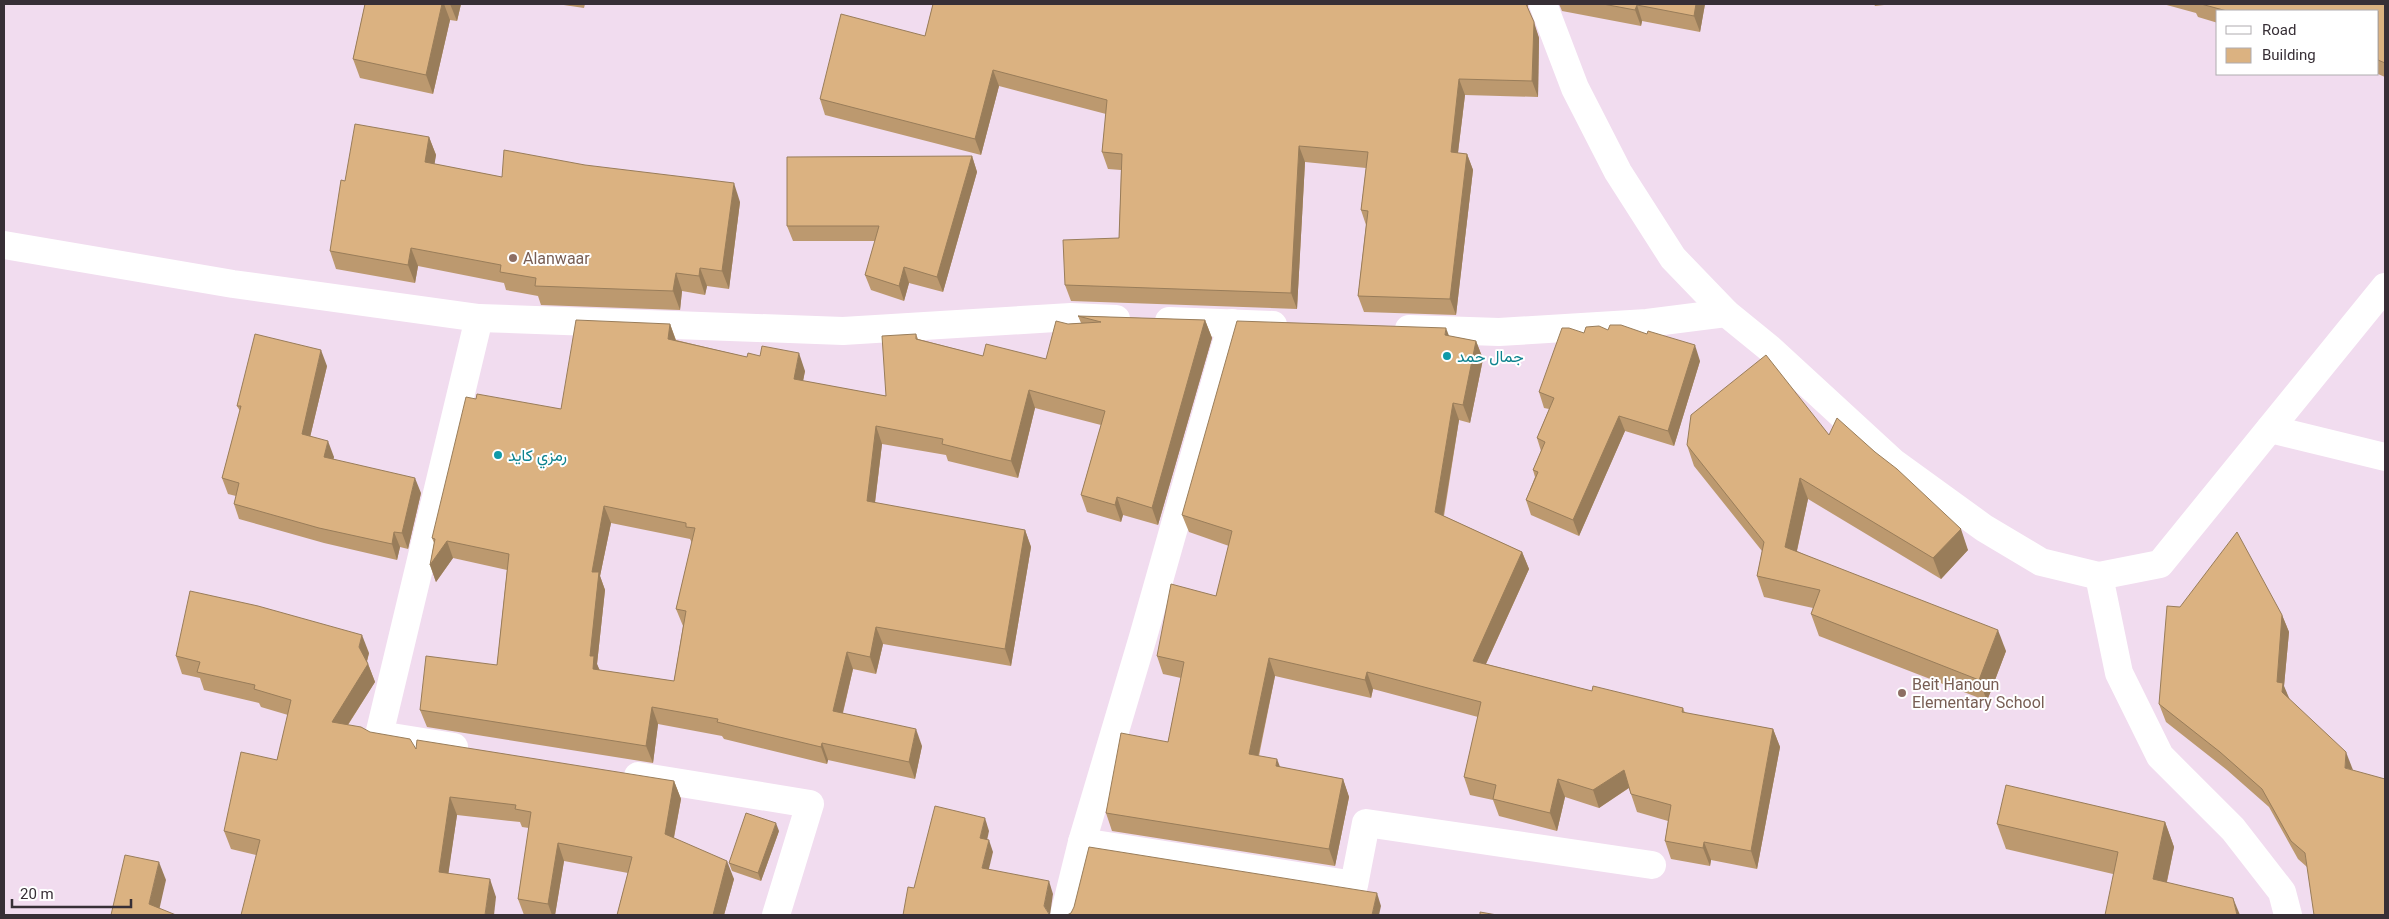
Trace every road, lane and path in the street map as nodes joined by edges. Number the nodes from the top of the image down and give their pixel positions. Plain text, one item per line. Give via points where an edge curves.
1 (1543, 4) edge
2 (4, 245) edge
3 (2385, 287) edge
4 (1726, 313) junction
5 (479, 318) junction
6 (1232, 323) junction
7 (1301, 326) edge
8 (1380, 328) edge
9 (2270, 429) junction
10 (2385, 457) edge
11 (2099, 576) junction
12 (477, 751) edge
13 (614, 772) edge
14 (1082, 842) junction
15 (1652, 865) dead end
16 (776, 915) edge
17 (1064, 915) edge
18 (2288, 915) edge

1 - 4 street via 1575,88 1618,172 1673,258
2 - 5 street via 234,284
3 - 9 street
4 - 8 street via 1647,323 1499,332
4 - 11 street via 1769,348 1893,462 1984,528 2041,562
5 - 6 street via 843,330 1070,317
5 - 12 street via 379,735
6 - 7 street
6 - 14 street via 1144,637
9 - 10 street
9 - 11 street via 2160,564
11 - 18 street via 2119,673 2160,756 2233,829 2282,892
13 - 16 street via 810,804
14 - 15 street via 1354,885 1366,823
14 - 17 street

